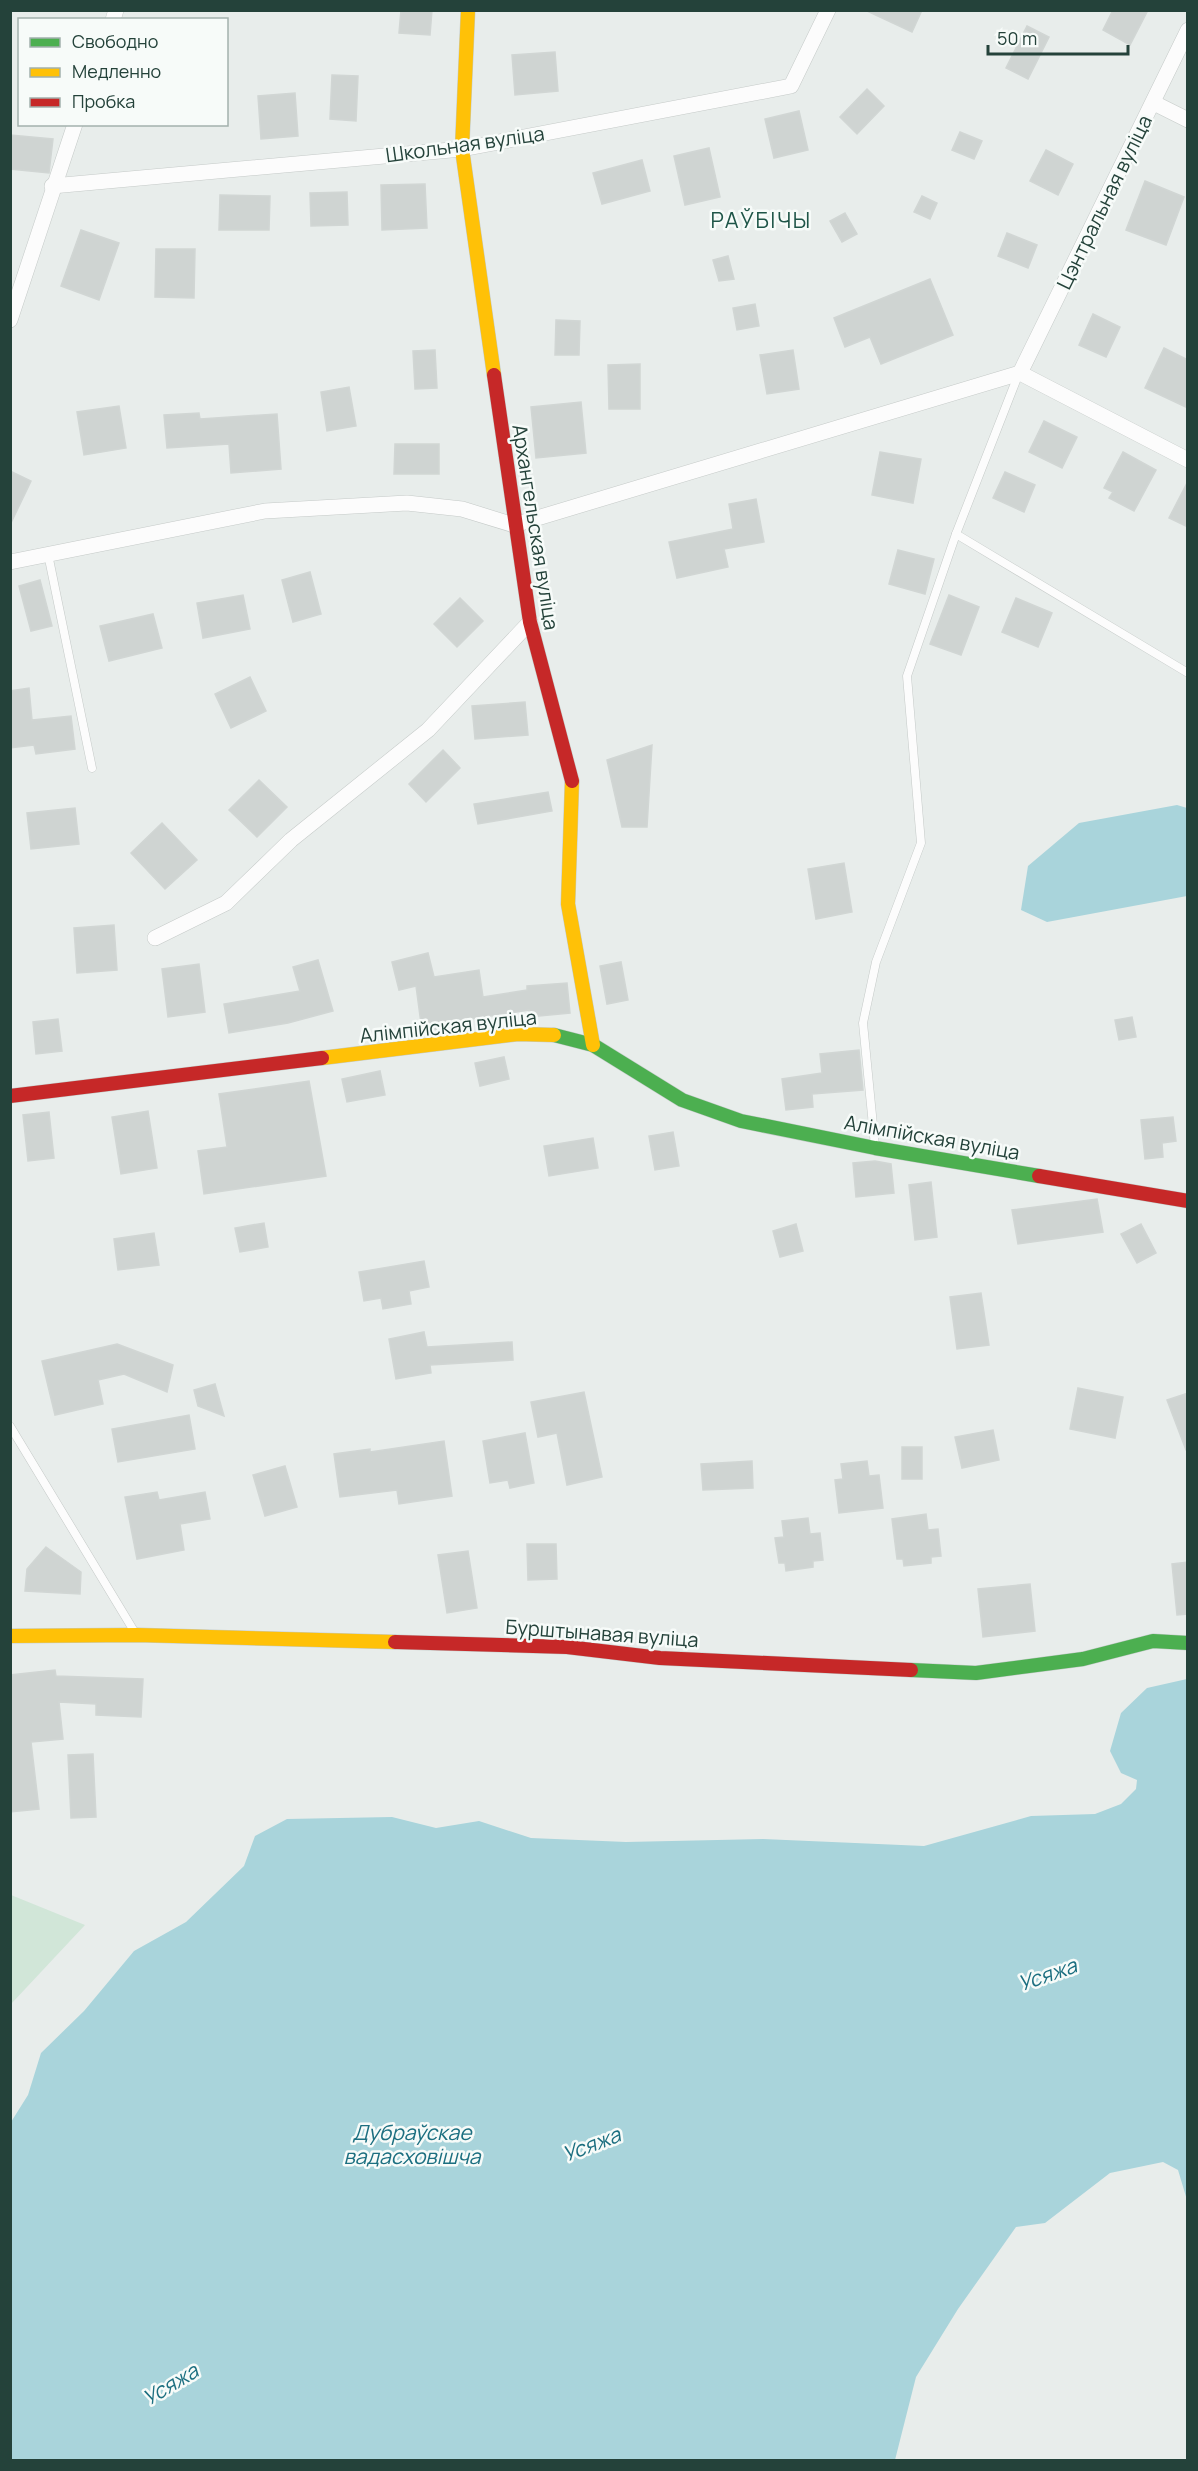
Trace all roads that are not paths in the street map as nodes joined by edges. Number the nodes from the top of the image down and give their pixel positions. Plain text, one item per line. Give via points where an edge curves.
1 (468, 10) edge
2 (828, 10) edge
3 (1188, 30) edge
4 (1154, 103) junction
5 (1188, 120) edge
6 (74, 126) edge
7 (462, 148) junction
8 (52, 186) junction
9 (10, 320) edge
10 (1020, 373) junction
11 (1188, 460) edge
12 (514, 525) junction
13 (956, 534) junction
14 (49, 560) dead end
15 (10, 562) edge
16 (530, 622) junction
17 (1188, 673) edge
18 (92, 768) dead end
19 (154, 938) dead end
20 (592, 1045) junction
21 (10, 1096) edge
22 (875, 1148) junction
23 (1188, 1201) edge
24 (10, 1426) edge
25 (137, 1635) junction
26 (10, 1636) edge
27 (1188, 1643) edge

1 - 7 street, Архангельская вуліца
2 - 7 street, Школьная вуліца via 791,86
3 - 4 street, Цэнтральная вуліца
4 - 5 street
4 - 10 street, Цэнтральная вуліца
6 - 8 street
7 - 8 street, Школьная вуліца
7 - 12 street, Архангельская вуліца
8 - 9 street
10 - 11 street
10 - 12 street
10 - 13 lane
12 - 15 street via 462,509 406,503 265,511
12 - 16 street, Архангельская вуліца
13 - 17 lane
13 - 22 lane via 907,676 921,843 876,962 863,1023
14 - 18 lane
16 - 19 street via 428,730 291,840 226,903
16 - 20 street, Архангельская вуліца via 573,785 568,904
20 - 21 street, Алімпійская вуліца via 562,1035 518,1034
20 - 22 street, Алімпійская вуліца via 682,1100 741,1120
22 - 23 street, Алімпійская вуліца
24 - 25 lane
25 - 26 street, Бурштынавая вуліца
25 - 27 street, Бурштынавая вуліца via 567,1647 660,1658 976,1673 1083,1659 1153,1641

